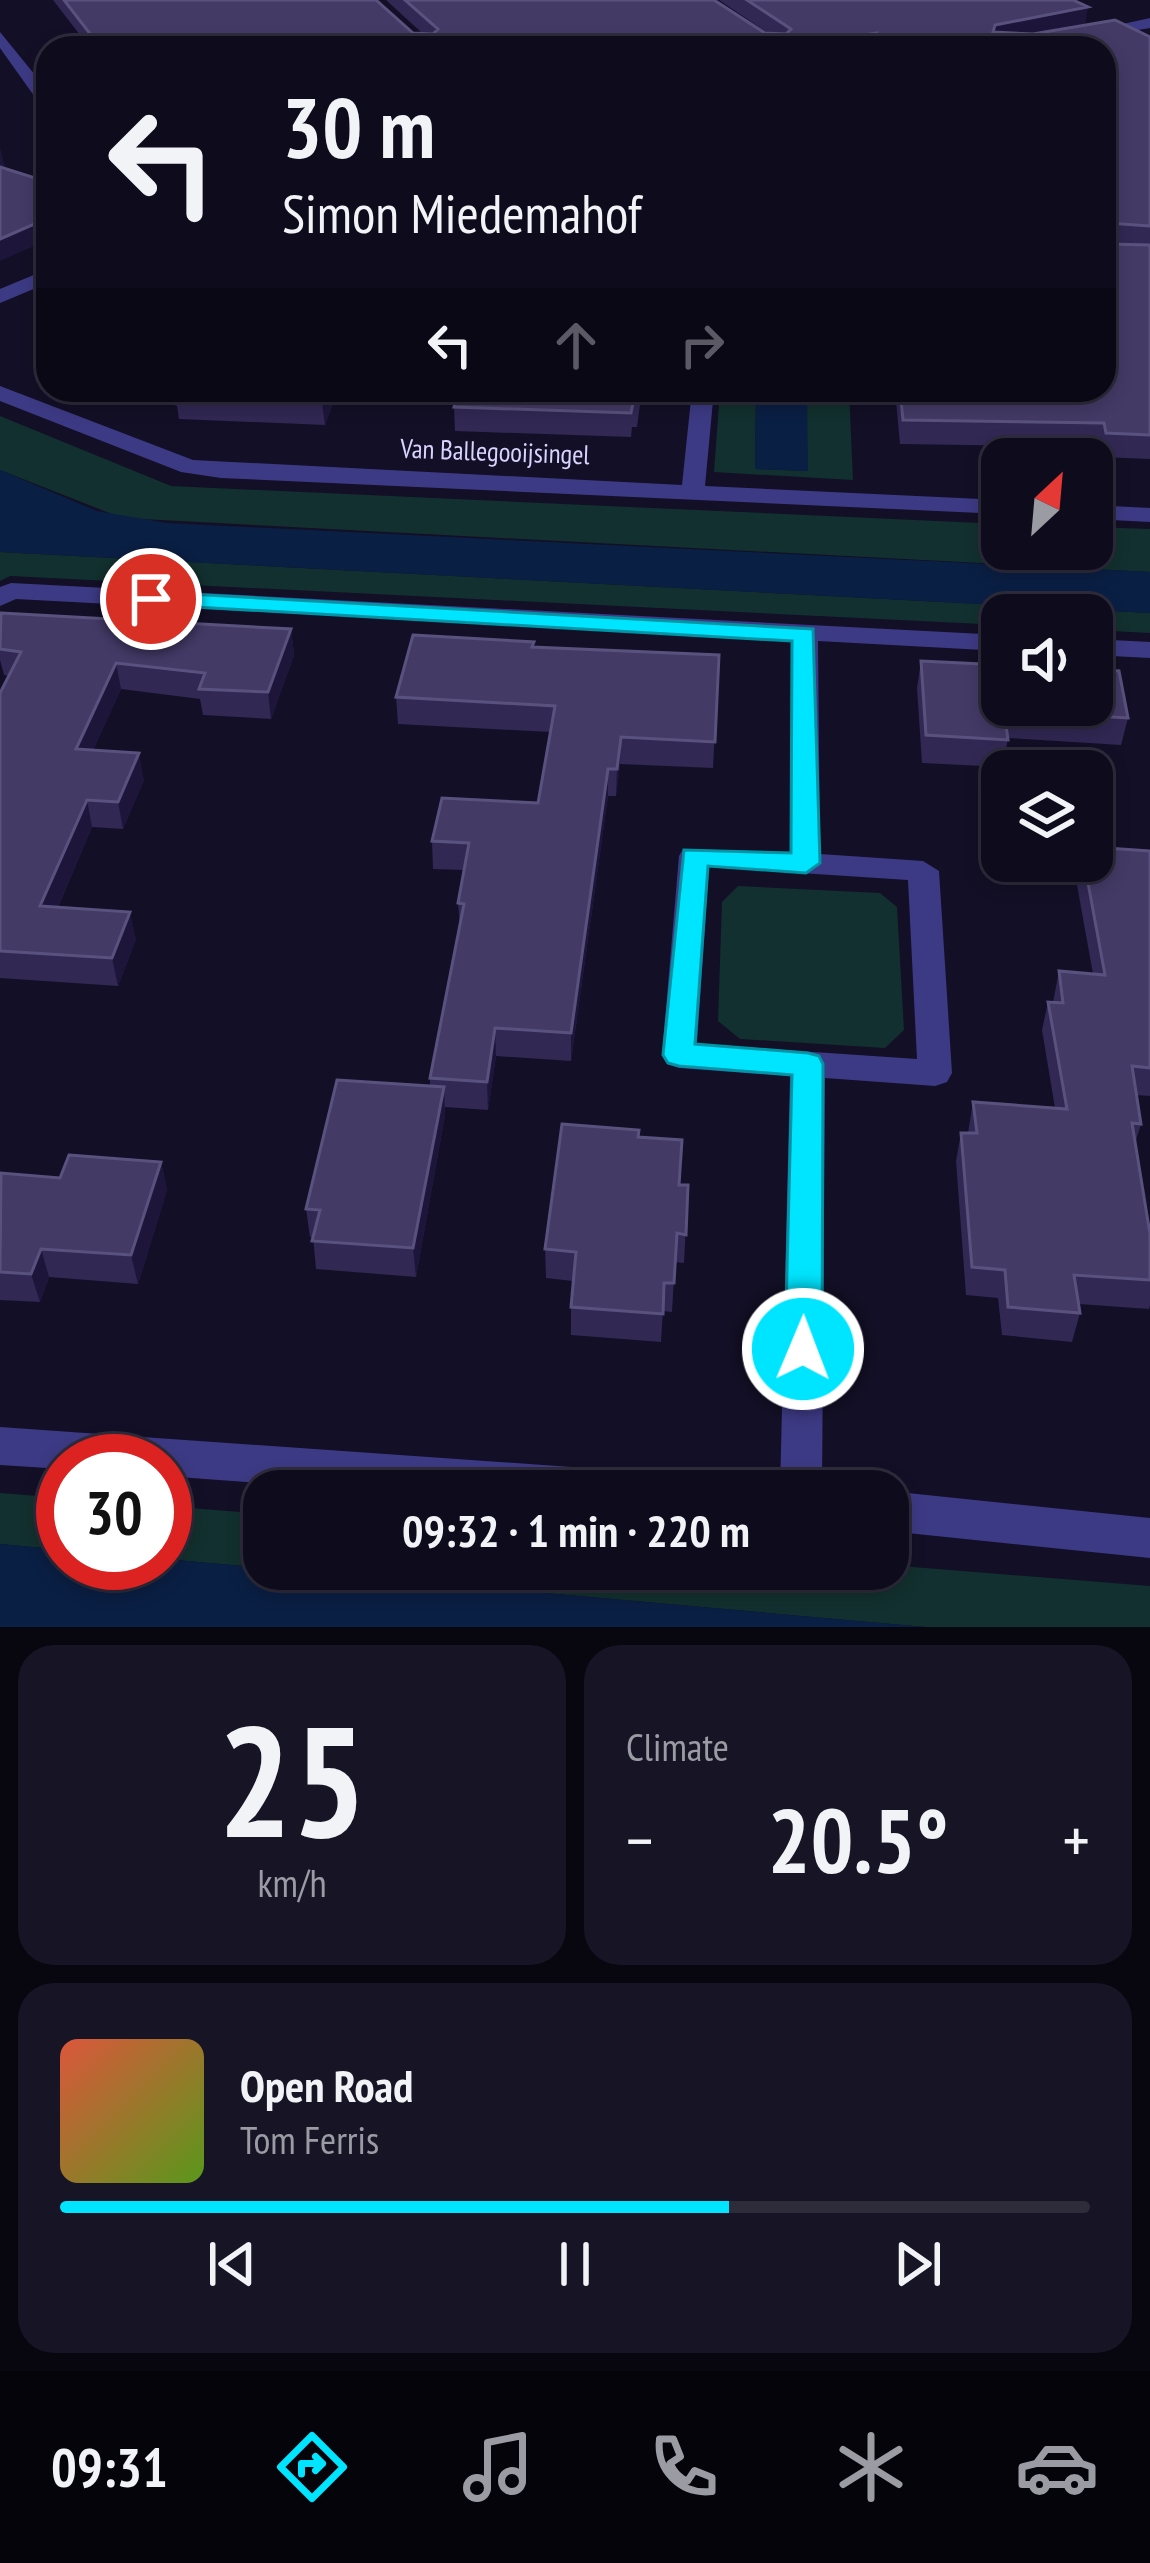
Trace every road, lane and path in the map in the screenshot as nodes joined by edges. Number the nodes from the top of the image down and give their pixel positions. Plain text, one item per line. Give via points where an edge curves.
1 (1150, 23) edge
2 (1074, 36) edge
3 (0, 37) edge
4 (36, 86) edge
5 (36, 281) edge
6 (0, 298) edge
7 (0, 393) edge
8 (702, 402) edge
9 (693, 490) junction
10 (981, 506) edge
11 (1113, 513) edge
12 (1150, 515) edge
13 (0, 598) edge
14 (805, 634) junction
15 (981, 642) edge
16 (1113, 648) edge
17 (1150, 650) edge
18 (806, 863) junction
19 (808, 1064) junction
20 (0, 1446) edge
21 (342, 1470) edge
22 (801, 1470) edge
23 (909, 1513) edge
24 (1150, 1538) edge

1 - 2 street
3 - 4 street
5 - 6 street
7 - 9 street, Van Ballegooijsingel via 189,466
8 - 9 street
9 - 10 street, Van Ballegooijsingel
11 - 12 street
13 - 14 street via 11,591
14 - 15 street
14 - 18 street
16 - 17 street
18 - 19 street via 694,856 679,1055
18 - 19 street via 923,871 935,1073
19 - 22 street
20 - 21 street
23 - 24 street

